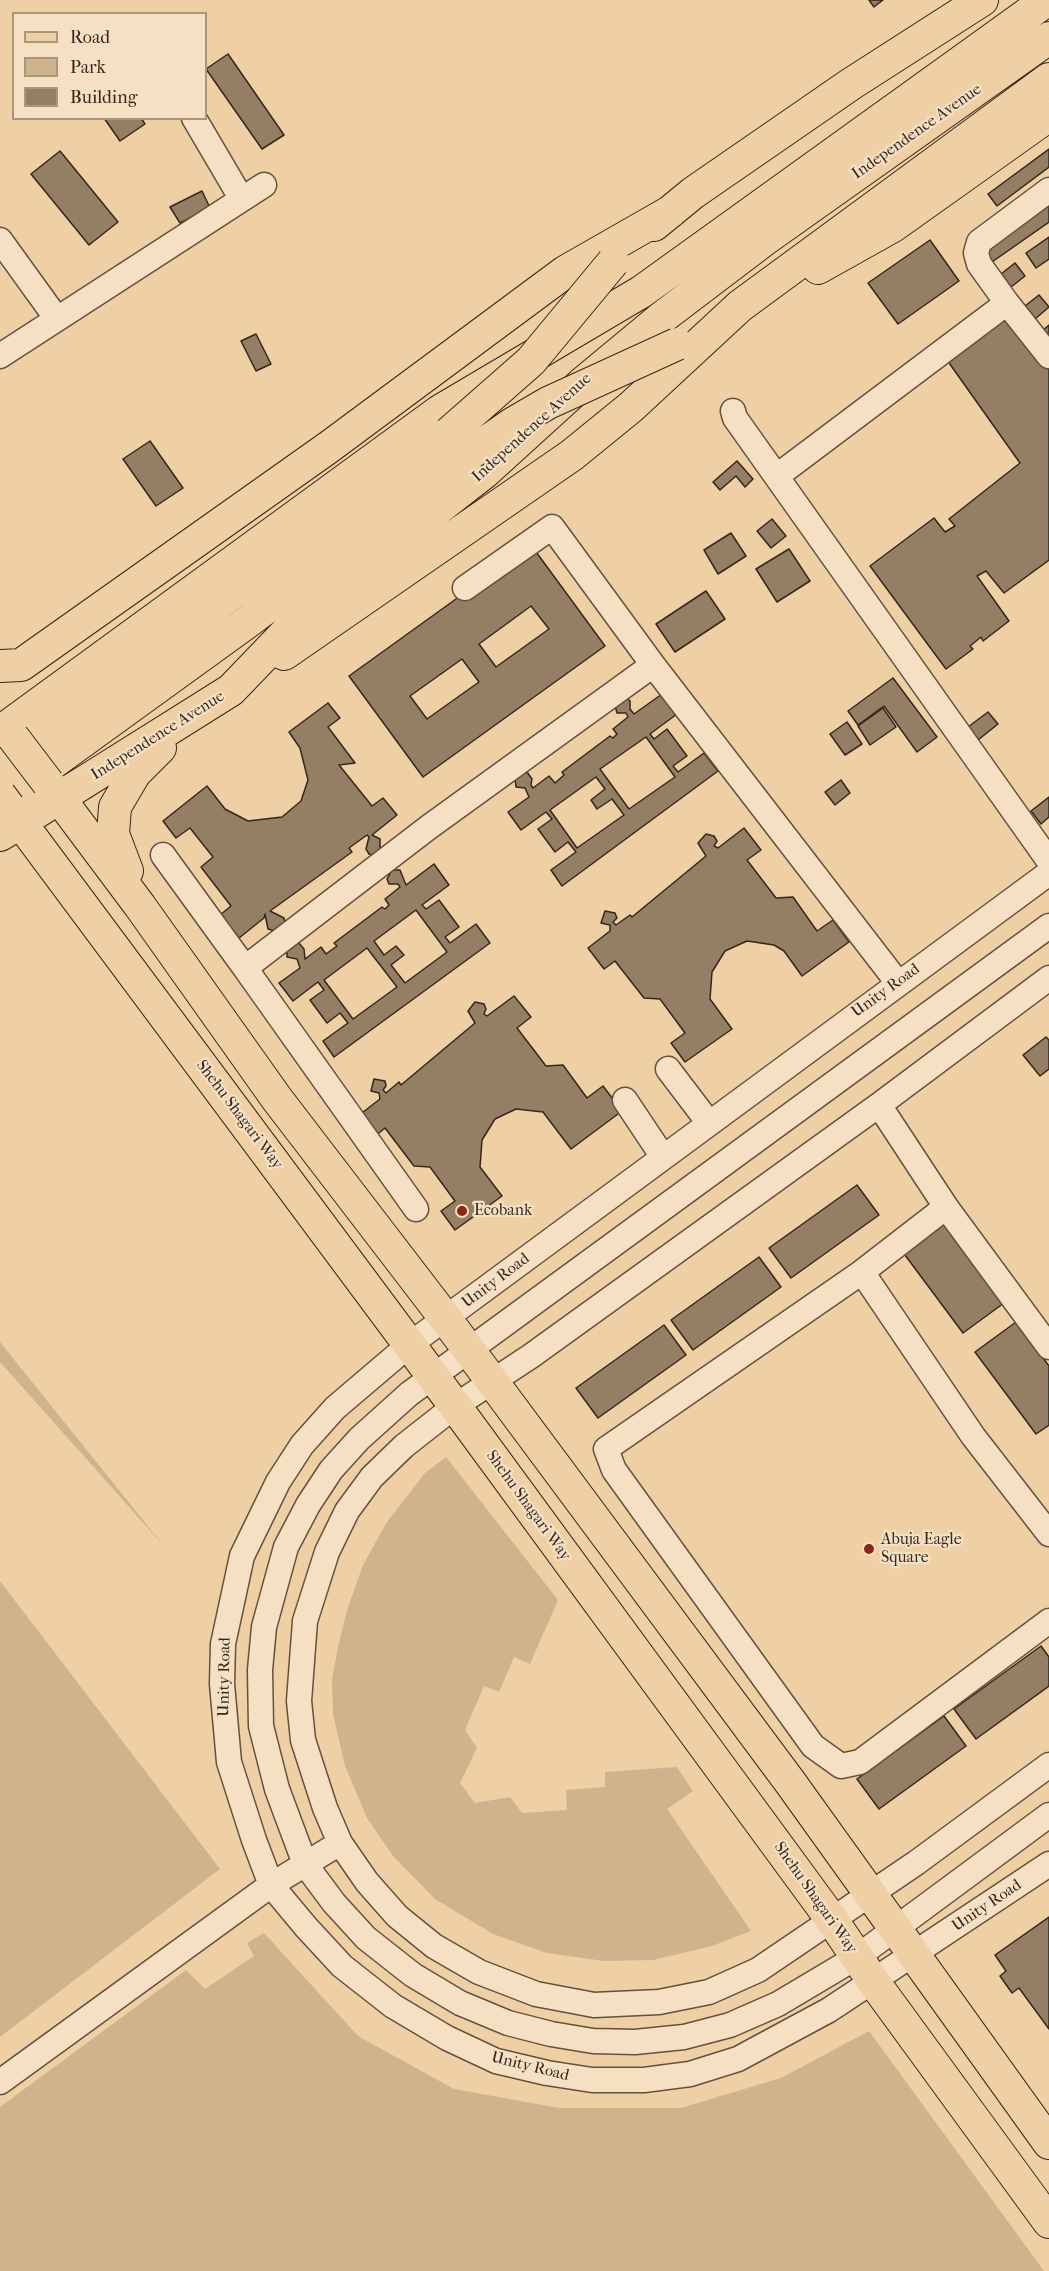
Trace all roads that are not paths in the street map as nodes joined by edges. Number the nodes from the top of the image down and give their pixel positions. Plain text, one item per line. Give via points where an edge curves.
1 (982, 0) edge
2 (1047, 0) edge
3 (1049, 38) edge
4 (1049, 79) edge
5 (1049, 116) edge
6 (195, 120) edge
7 (264, 185) dead end
8 (1049, 190) edge
9 (241, 198) junction
10 (0, 240) edge
11 (607, 257) junction
12 (1007, 303) junction
13 (740, 306) junction
14 (57, 318) junction
15 (681, 350) junction
16 (0, 356) edge
17 (1049, 356) edge
18 (733, 411) dead end
19 (460, 443) junction
20 (777, 476) junction
21 (465, 588) dead end
22 (653, 665) junction
23 (0, 666) edge
24 (231, 690) junction
25 (195, 715) junction
26 (5, 729) edge
27 (0, 765) edge
28 (53, 790) junction
29 (6, 812) edge
30 (163, 855) dead end
31 (1049, 861) edge
32 (1049, 873) edge
33 (140, 906) junction
34 (1049, 926) edge
35 (245, 968) junction
36 (1049, 978) edge
37 (898, 983) junction
38 (668, 1070) dead end
39 (625, 1100) dead end
40 (879, 1105) junction
41 (709, 1123) junction
42 (663, 1157) junction
43 (946, 1207) junction
44 (416, 1209) dead end
45 (862, 1272) junction
46 (445, 1318) junction
47 (409, 1345) junction
48 (1049, 1347) edge
49 (469, 1352) junction
50 (433, 1377) junction
51 (490, 1382) junction
52 (455, 1406) junction
53 (1049, 1534) edge
54 (1049, 1621) edge
55 (1049, 1765) edge
56 (1049, 1815) edge
57 (340, 1843) junction
58 (305, 1864) junction
59 (1049, 1864) edge
60 (272, 1885) junction
61 (870, 1895) junction
62 (832, 1920) junction
63 (895, 1930) junction
64 (914, 1956) junction
65 (865, 1969) junction
66 (0, 2082) edge
67 (1049, 2143) edge
68 (1049, 2222) edge

1 - 11 main road, Independence Avenue via 851,84
2 - 26 main road, Independence Avenue via 641,292 440,411
3 - 24 main road, Independence Avenue via 764,240 660,319 485,472 308,610
4 - 13 main road, Independence Avenue
5 - 13 main road via 893,226 849,253
6 - 9 street
7 - 9 street
8 - 12 street via 979,242 979,264
9 - 14 street
10 - 14 street
11 - 19 main road, Independence Avenue, bridge via 531,361 474,413
11 - 23 main road via 565,272 329,447 21,664
12 - 17 street
12 - 20 street
13 - 15 main road
14 - 16 street
15 - 19 main road, bridge
15 - 24 main road via 631,407 598,435
18 - 20 street
19 - 27 main road, Independence Avenue
19 - 29 main road, Independence Avenue via 246,623
20 - 31 street
21 - 22 street via 552,527
22 - 35 street via 429,826
22 - 37 street
24 - 25 main road, Independence Avenue
25 - 28 main road, Independence Avenue
25 - 33 main road via 135,773 115,807 114,841
26 - 28 main road, bridge
28 - 29 main road, Independence Avenue
28 - 33 main road
29 - 47 main road, Shehu Shagari Way
30 - 35 street
32 - 37 street, Unity Road
33 - 46 main road via 277,1099
34 - 49 street, Unity Road
35 - 44 street
36 - 40 street
37 - 41 street, Unity Road
38 - 41 street
39 - 42 street
40 - 43 street
40 - 51 street
41 - 42 street, Unity Road
42 - 46 street, Unity Road
43 - 45 street
43 - 48 street
45 - 53 street via 974,1436
45 - 54 street via 606,1449 614,1470 813,1746 842,1766 860,1762
46 - 47 street, Unity Road
46 - 49 main road
47 - 50 main road, Shehu Shagari Way
47 - 60 street, Unity Road via 335,1408 302,1445 258,1517 242,1556 223,1644 224,1724 232,1772
49 - 50 street, Unity Road
49 - 51 main road
50 - 52 main road, Shehu Shagari Way
50 - 58 street, Unity Road via 358,1439 331,1470 286,1547 273,1589 260,1670 261,1726 277,1789
51 - 52 street
51 - 61 main road
52 - 57 street via 380,1469 347,1511 327,1552 305,1621 299,1701 303,1740
52 - 62 main road, Shehu Shagari Way
55 - 61 street
56 - 63 street, Unity Road
57 - 58 street
57 - 62 street via 397,1916 434,1946 479,1972 537,1994 594,2005 659,2002 709,1992 758,1970
58 - 60 street
58 - 65 street, Unity Road via 366,1938 413,1975 479,2011 551,2034 635,2042 684,2037 730,2025
59 - 64 street, Unity Road
60 - 65 street, Unity Road via 342,1966 393,2006 496,2061 592,2080 644,2080 690,2074 738,2059 829,2010
60 - 66 street
61 - 62 street
61 - 63 main road
62 - 65 main road, Shehu Shagari Way
63 - 64 main road
63 - 65 street, Unity Road
64 - 65 street, Unity Road
64 - 67 main road
65 - 68 main road, Shehu Shagari Way

